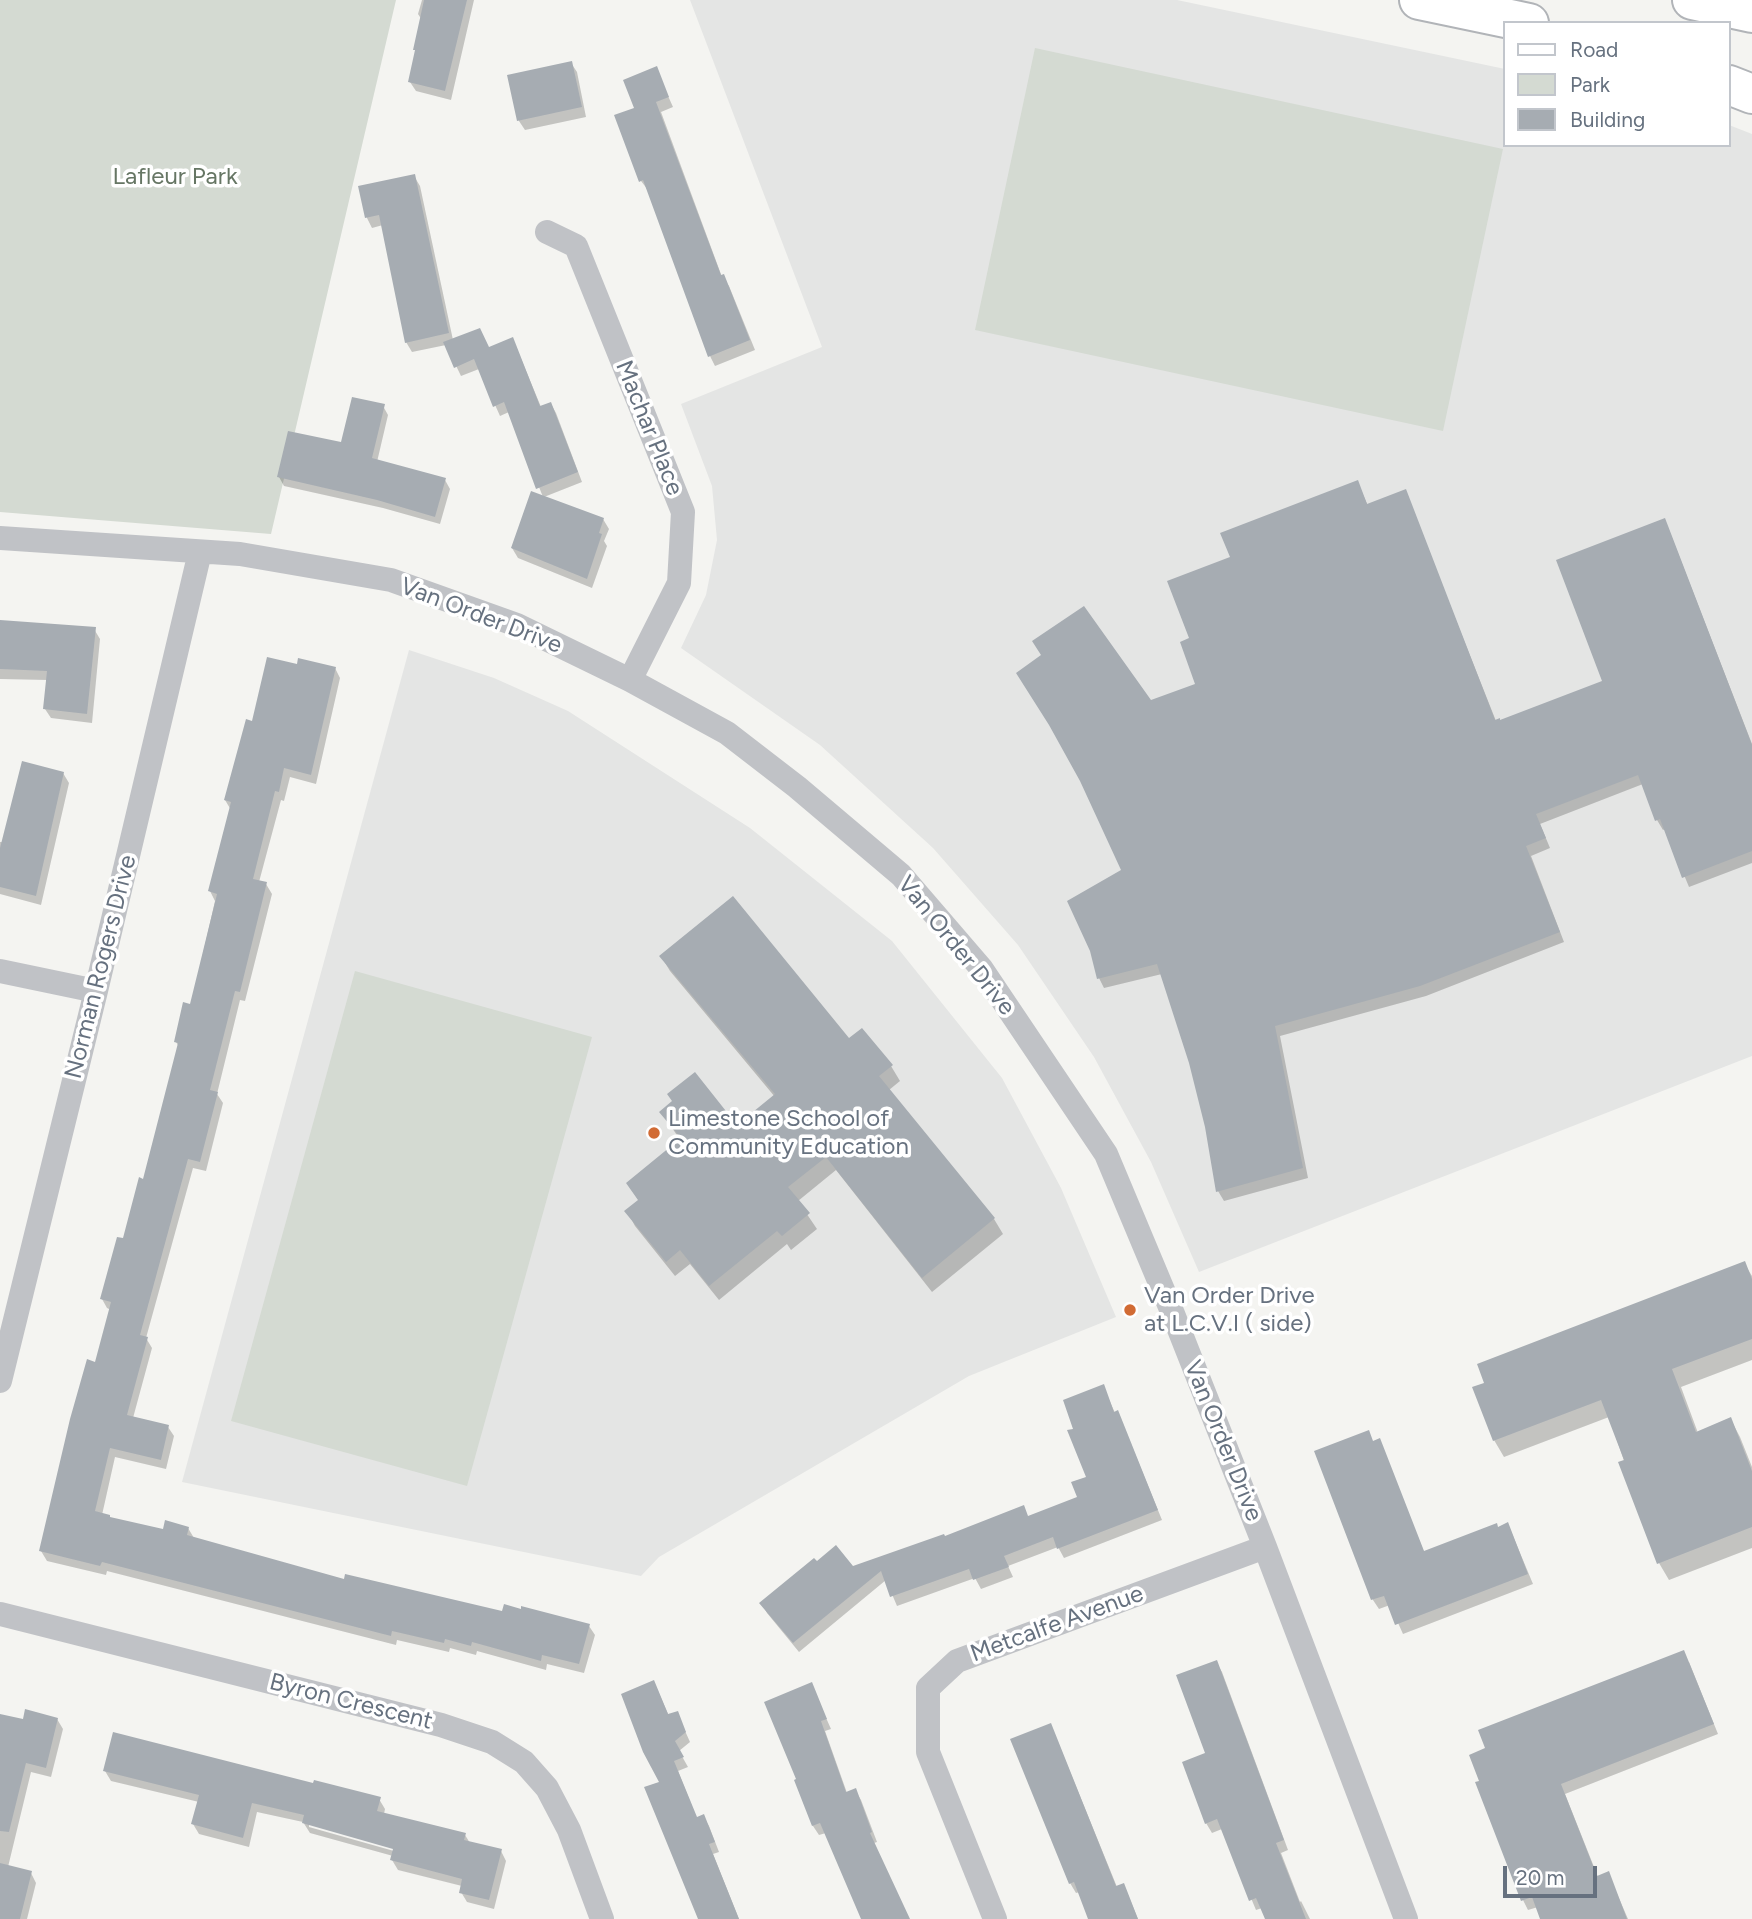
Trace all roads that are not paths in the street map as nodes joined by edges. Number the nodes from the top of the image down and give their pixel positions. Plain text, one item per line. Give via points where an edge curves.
1 (1419, 0) edge
2 (1692, 0) edge
3 (1752, 13) edge
4 (1519, 21) edge
5 (1731, 66) edge
6 (1752, 71) edge
7 (1731, 86) edge
8 (1752, 94) edge
9 (547, 232) dead end
10 (0, 538) edge
11 (200, 552) junction
12 (630, 680) junction
13 (0, 971) edge
14 (96, 991) junction
15 (0, 1381) edge
16 (1265, 1547) junction
17 (0, 1614) edge
18 (602, 1919) edge
19 (995, 1919) edge
20 (1406, 1919) edge

1 - 4 main road
2 - 3 main road
5 - 6 main road
7 - 8 main road
9 - 12 street, Machar Place via 576,246 683,512 679,583
10 - 11 street, Van Order Drive
11 - 12 street, Van Order Drive via 240,554 391,580 517,625
11 - 14 street, Norman Rogers Drive
12 - 16 street, Van Order Drive via 727,733 797,788 901,875 981,968 1106,1154
13 - 14 street
14 - 15 street, Norman Rogers Drive
16 - 19 street, Metcalfe Avenue via 957,1661 928,1688 928,1752
16 - 20 street, Van Order Drive
17 - 18 street, Byron Crescent via 441,1725 492,1742 524,1762 547,1788 569,1830

